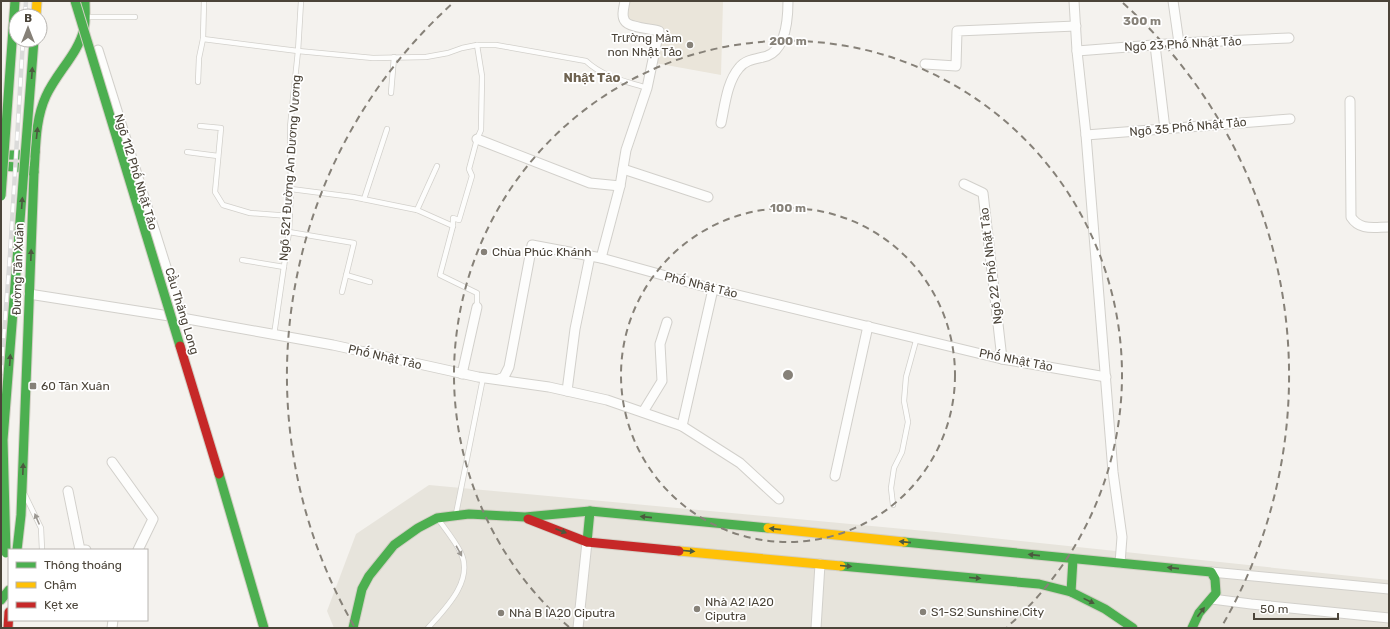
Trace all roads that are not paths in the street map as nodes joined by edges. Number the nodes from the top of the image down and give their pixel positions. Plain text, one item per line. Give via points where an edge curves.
1 (15, 1) edge
2 (76, 1) edge
3 (85, 1) edge
4 (204, 1) edge
5 (301, 1) edge
6 (625, 1) edge
7 (788, 1) edge
8 (1074, 1) edge
9 (1173, 1) edge
10 (85, 17) junction
11 (135, 17) dead end
12 (1076, 26) junction
13 (84, 29) junction
14 (1289, 38) dead end
15 (204, 39) junction
16 (1179, 43) junction
17 (477, 45) junction
18 (1155, 45) junction
19 (33, 48) edge
20 (298, 51) junction
21 (1078, 51) junction
22 (394, 57) junction
23 (926, 64) dead end
24 (198, 82) dead end
25 (647, 88) junction
26 (391, 93) dead end
27 (1350, 100) dead end
28 (1290, 119) dead end
29 (721, 123) dead end
30 (200, 126) dead end
31 (387, 129) dead end
32 (1165, 129) junction
33 (1086, 135) junction
34 (477, 139) junction
35 (35, 152) junction
36 (187, 152) dead end
37 (1, 155) edge
38 (218, 156) junction
39 (1, 166) edge
40 (437, 166) dead end
41 (623, 169) junction
42 (34, 172) junction
43 (964, 184) dead end
44 (620, 186) junction
45 (291, 189) junction
46 (1, 196) edge
47 (708, 197) dead end
48 (364, 199) junction
49 (417, 210) junction
50 (290, 216) junction
51 (453, 226) junction
52 (1389, 227) edge
53 (289, 232) junction
54 (590, 256) junction
55 (601, 258) junction
56 (242, 260) dead end
57 (284, 267) junction
58 (346, 275) junction
59 (370, 282) dead end
60 (713, 289) junction
61 (342, 292) dead end
62 (29, 294) junction
63 (477, 307) joint
64 (182, 318) junction
65 (667, 322) dead end
66 (868, 326) junction
67 (274, 335) junction
68 (917, 337) junction
69 (1002, 359) junction
70 (462, 374) junction
71 (1106, 377) junction
72 (483, 378) junction
73 (499, 379) junction
74 (567, 390) junction
75 (643, 412) junction
76 (682, 426) junction
77 (112, 462) dead end
78 (835, 476) dead end
79 (23, 490) junction
80 (68, 491) dead end
81 (779, 499) dead end
82 (893, 504) dead end
83 (590, 511) junction
84 (456, 516) junction
85 (525, 517) junction
86 (437, 518) junction
87 (587, 542) junction
88 (17, 549) edge
89 (42, 549) edge
90 (80, 549) edge
91 (138, 549) edge
92 (6, 552) edge
93 (1073, 559) junction
94 (1120, 563) junction
95 (820, 564) junction
96 (1211, 572) junction
97 (1389, 589) edge
98 (8, 591) edge
99 (1071, 592) junction
100 (1212, 599) junction
101 (1, 600) edge
102 (356, 612) junction
103 (1389, 618) edge
104 (264, 628) edge
105 (353, 628) edge
106 (363, 628) edge
107 (428, 628) edge
108 (578, 628) edge
109 (816, 628) edge
110 (1133, 628) edge
111 (1192, 628) edge

1 - 46 main road, bridge
2 - 104 main road, Cầu Thăng Long, bridge
3 - 10 main road, Đường Tân Xuân
4 - 15 lane
5 - 20 lane, Ngõ 521 Đường An Dương Vương
6 - 25 street via 625,21 659,31
7 - 29 street via 786,26 781,42 776,51 740,67 731,83
8 - 12 street
9 - 16 street
10 - 11 lane
10 - 13 main road, Đường Tân Xuân
12 - 21 street
12 - 23 street via 957,31 956,66
35 -> 13 main road, Đường Tân Xuân via 39,117 45,97 53,80 78,44
13 - 64 street, Ngõ 112 Phố Nhật Tảo via 97,48 103,63
14 - 16 street, Ngõ 23 Phố Nhật Tảo
15 - 20 lane
15 - 24 lane via 199,58
16 - 18 street, Ngõ 23 Phố Nhật Tảo
17 - 22 lane via 426,57
17 - 25 lane via 496,45 586,61 606,75
17 - 34 lane via 482,76 481,130
18 - 21 street, Ngõ 23 Phố Nhật Tảo
18 - 32 street
92 -> 19 main road, bridge via 3,440
20 - 22 lane via 373,58
20 - 45 lane, Ngõ 521 Đường An Dương Vương via 290,127
21 - 33 street
22 - 26 lane
25 - 41 street via 626,150
27 - 52 street via 1351,217 1355,224 1362,227
28 - 32 street, Ngõ 35 Phố Nhật Tảo
30 - 38 lane via 221,128
31 - 48 lane
32 - 33 street, Ngõ 35 Phố Nhật Tảo
33 - 71 street
34 - 44 street via 590,183
34 - 51 lane via 469,169 472,176 459,220 453,218
35 - 37 main road
35 - 42 main road, Đường Tân Xuân
36 - 38 lane
38 - 50 lane via 215,192 223,205 250,213
39 - 42 main road
40 - 49 lane
41 - 44 street
41 - 47 street
62 -> 42 main road, Đường Tân Xuân
43 - 69 street, Ngõ 22 Phố Nhật Tảo via 983,193
44 - 55 street
45 - 48 lane
45 - 50 lane, Ngõ 521 Đường An Dương Vương
48 - 49 lane
49 - 51 lane
50 - 53 lane, Ngõ 521 Đường An Dương Vương
51 - 63 lane via 440,275 477,293
53 - 57 lane, Ngõ 521 Đường An Dương Vương
53 - 58 lane via 354,243
54 - 55 street, Phố Nhật Tảo
54 - 73 street, Phố Nhật Tảo via 532,245 509,367 504,377
54 - 74 street via 575,329
55 - 60 street, Phố Nhật Tảo
56 - 57 lane
57 - 67 lane, Ngõ 521 Đường An Dương Vương
58 - 59 lane
58 - 61 lane
60 - 66 street, Phố Nhật Tảo
60 - 76 street
62 - 64 street, Phố Nhật Tảo
79 -> 62 main road, Đường Tân Xuân
63 - 70 street
64 - 67 street, Phố Nhật Tảo
65 - 75 street via 660,344 662,381
66 - 68 street, Phố Nhật Tảo
66 - 78 street
67 - 70 street, Phố Nhật Tảo via 352,349
68 - 69 street, Phố Nhật Tảo
68 - 82 lane via 906,377 904,401 908,422 902,452 894,468 891,488
69 - 71 street, Phố Nhật Tảo
70 - 72 street, Phố Nhật Tảo
71 - 94 street via 1113,472 1122,537
72 - 73 street, Phố Nhật Tảo
72 - 84 lane
73 - 74 street
74 - 75 street
75 - 76 street
76 - 81 street via 740,463
77 - 91 street via 153,519
79 - 88 main road, Đường Tân Xuân
89 -> 79 lane via 40,528
80 - 90 street
83 - 85 main road
83 - 87 main road
93 -> 83 main road
84 - 85 main road via 468,514
84 - 86 main road
85 -> 87 main road
86 - 102 main road via 394,545 369,576
86 -> 107 lane via 461,554 464,570 457,593
87 -> 95 main road
87 - 108 street
93 - 94 main road
93 - 99 main road
96 -> 94 main road
95 -> 99 main road via 1039,584
95 - 109 street
96 - 97 street
96 - 100 main road via 1216,585 1216,593
98 - 101 main road
99 -> 110 main road via 1105,609
100 - 103 street
111 -> 100 main road via 1199,613
102 - 105 main road
102 - 106 main road

